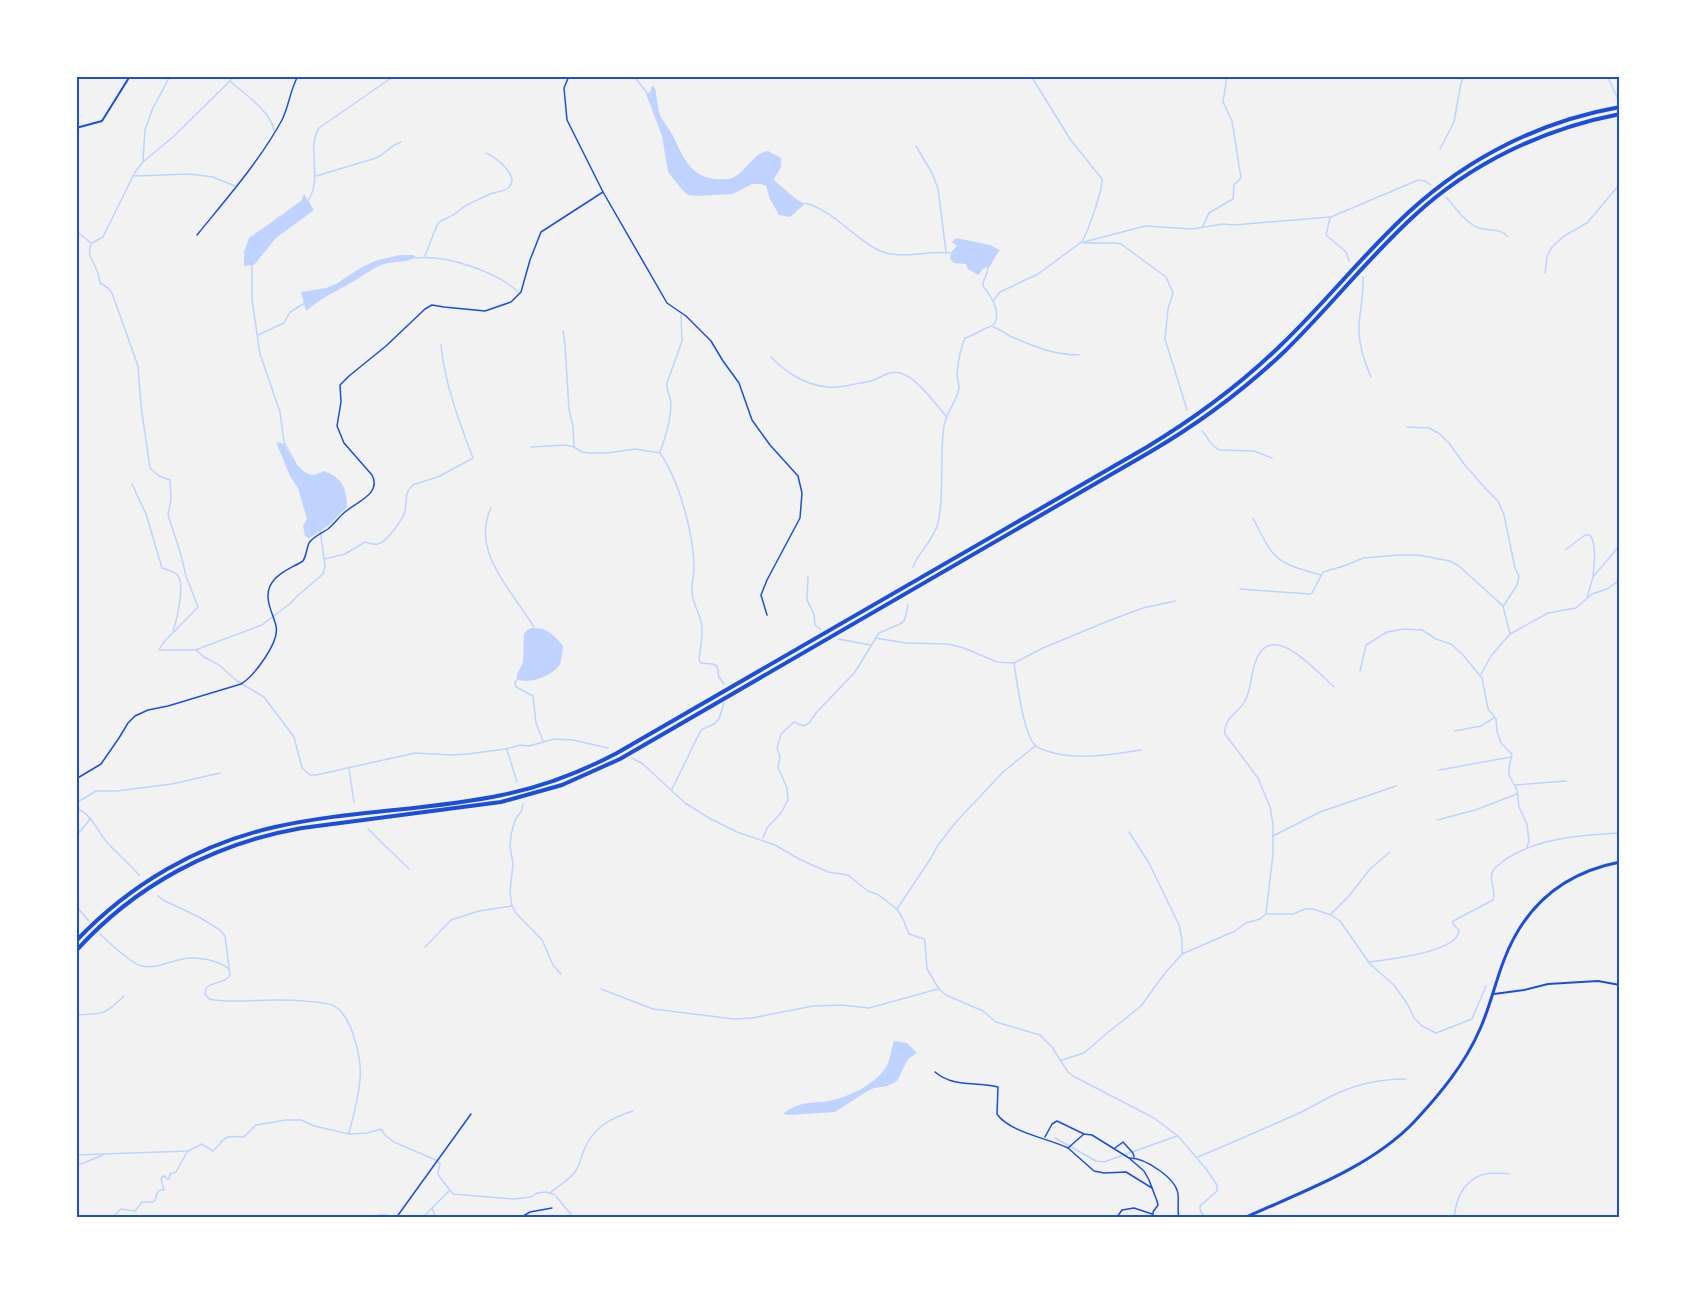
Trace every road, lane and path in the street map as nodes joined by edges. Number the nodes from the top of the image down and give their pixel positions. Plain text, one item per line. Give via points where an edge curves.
1 (130, 76) edge
2 (298, 76) edge
3 (569, 76) edge
4 (1620, 107) edge
5 (1620, 114) edge
6 (76, 128) edge
7 (603, 192) junction
8 (197, 235) dead end
9 (767, 615) dead end
10 (76, 779) edge
11 (1620, 862) edge
12 (76, 941) edge
13 (76, 951) edge
14 (1620, 985) edge
15 (1494, 994) junction
16 (935, 1072) dead end
17 (471, 1114) dead end
18 (1084, 1134) junction
19 (1045, 1138) junction
20 (1068, 1148) junction
21 (1113, 1150) junction
22 (1129, 1158) junction
23 (1134, 1158) junction
24 (1153, 1189) junction
25 (552, 1208) dead end
26 (1153, 1216) edge
27 (1118, 1217) edge
28 (396, 1218) edge
29 (520, 1218) edge
30 (1179, 1218) edge
31 (1244, 1218) edge

1 - 6 street via 102,121
2 - 8 street via 283,117 256,161
3 - 7 street via 564,88 567,120
4 - 12 highway via 1542,128 1461,170 1400,220 1268,358 1196,415 617,753 560,778 512,793 301,822 234,838 183,860 148,881 114,905
5 - 13 highway via 1545,135 1465,176 1400,229 1272,363 1193,426 620,759 574,780 513,800 295,829 236,845 152,886 108,919
7 - 9 street via 667,303 711,340 739,382 752,420 798,476 802,493 800,518 761,596
7 - 10 street via 541,231 521,292 511,302 485,310 432,305 340,386 337,426 345,443 372,475 374,486 368,497 355,503 309,542 303,561 272,582 268,597 277,628 268,653 242,684 135,716 101,764
11 - 15 main road via 1585,873 1541,900 1519,930 1504,960
14 - 15 street via 1598,981 1548,984
15 - 31 main road via 1464,1059 1413,1123 1362,1162
16 - 19 street via 948,1080 998,1087 998,1117 1018,1130
17 - 28 street
18 - 19 street via 1057,1121
18 - 20 street
18 - 21 street
19 - 20 street
20 - 24 street via 1094,1171 1126,1172
21 - 22 street
21 - 23 street via 1123,1142
22 - 23 street
22 - 24 street via 1144,1171
23 - 30 street via 1169,1179 1178,1193
24 - 26 street via 1158,1205
25 - 29 street
26 - 27 street via 1129,1208

